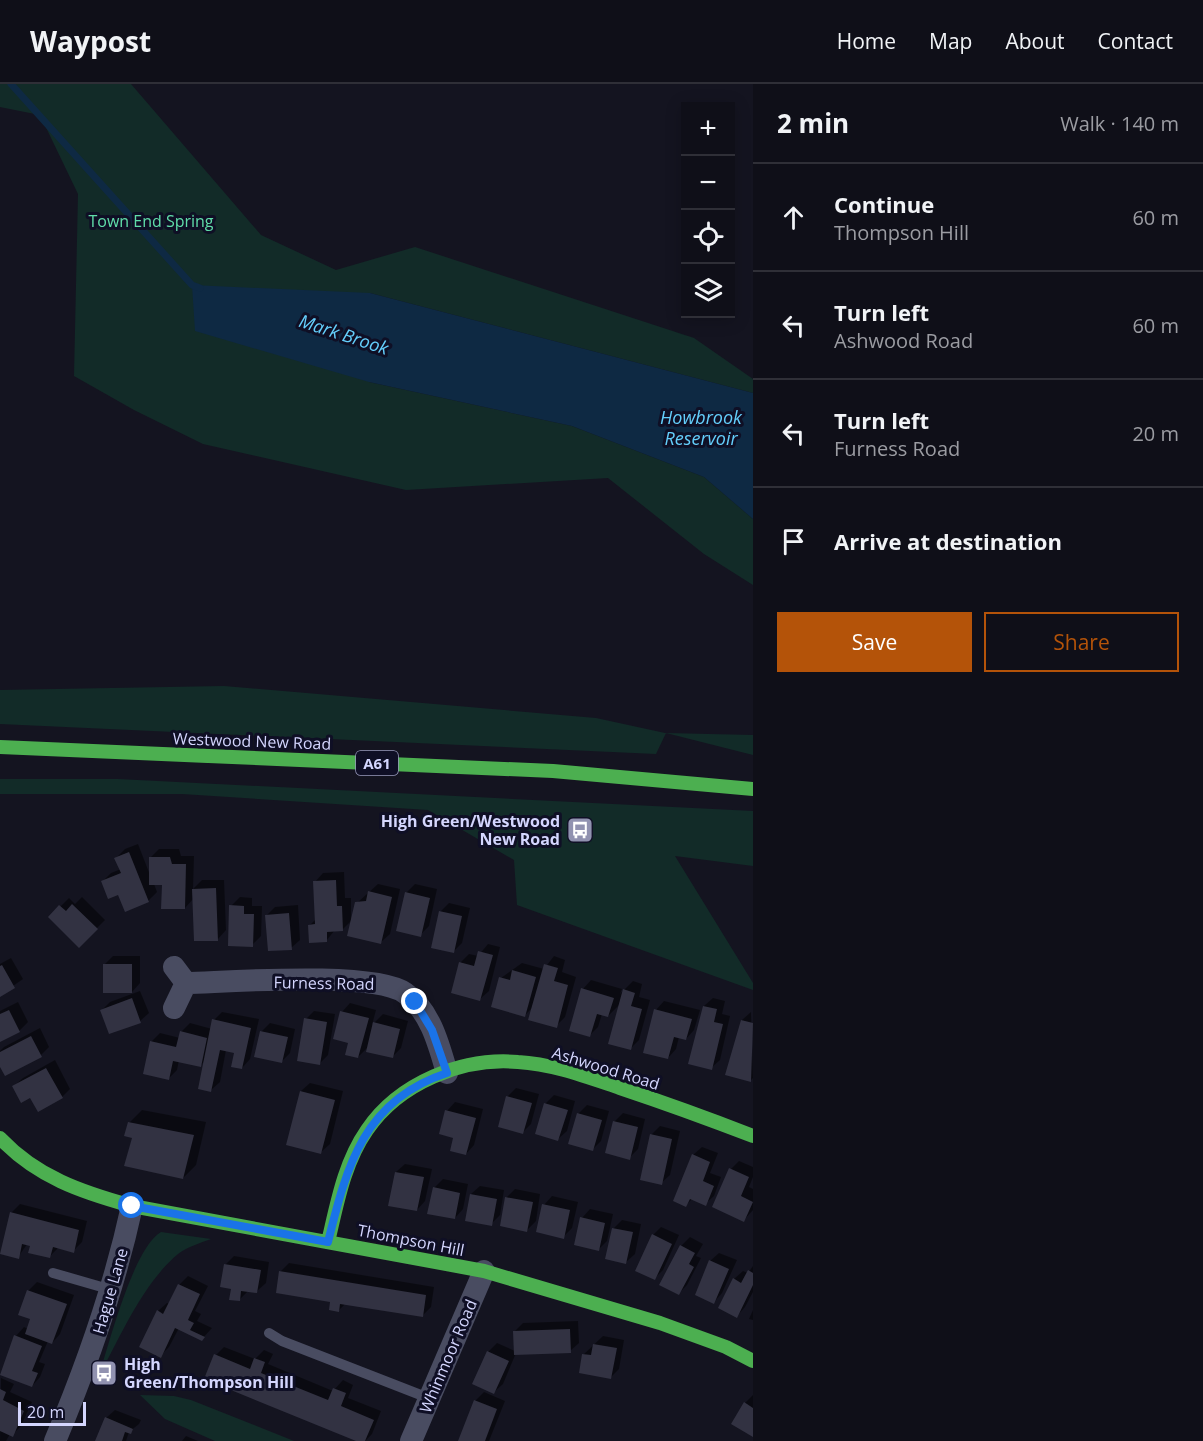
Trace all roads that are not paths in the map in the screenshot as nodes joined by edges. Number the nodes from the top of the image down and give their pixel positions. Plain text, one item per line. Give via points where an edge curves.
1 (0, 747) edge
2 (753, 789) edge
3 (174, 1008) dead end
4 (447, 1073) junction
5 (753, 1136) edge
6 (0, 1138) edge
7 (132, 1206) junction
8 (328, 1242) junction
9 (484, 1271) junction
10 (53, 1273) dead end
11 (112, 1290) junction
12 (269, 1333) dead end
13 (753, 1361) edge
14 (431, 1399) junction
15 (55, 1441) edge
16 (411, 1441) edge

1 - 2 main road, Westwood New Road / A61 via 553,771
3 - 4 street, Furness Road via 180,975 347,980 392,986 405,992 424,1013
4 - 5 main road, Ashwood Road via 476,1064 534,1064 686,1110
4 - 8 main road, Ashwood Road via 407,1091 384,1109 367,1131 342,1186
6 - 7 main road, Thompson Hill via 27,1165 52,1181
7 - 8 main road, Thompson Hill
7 - 11 street, Hague Lane
8 - 9 main road, Thompson Hill
9 - 13 main road, Thompson Hill via 660,1323
9 - 14 street, Whinmoor Road
10 - 11 lane
11 - 15 street, Hague Lane via 84,1373
12 - 14 lane
14 - 16 street, Whinmoor Road

